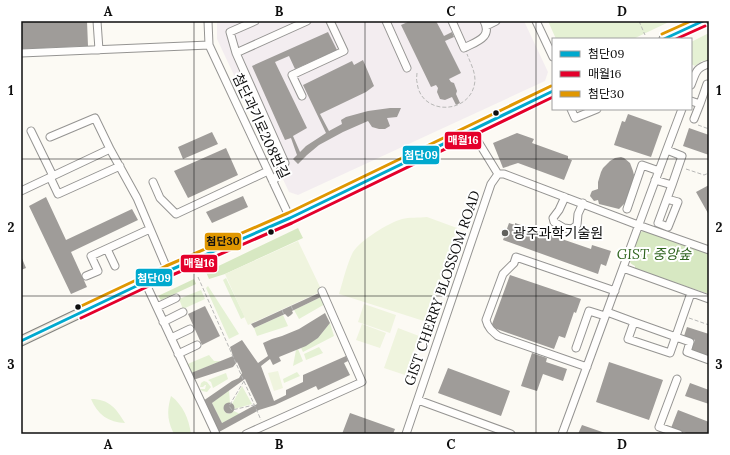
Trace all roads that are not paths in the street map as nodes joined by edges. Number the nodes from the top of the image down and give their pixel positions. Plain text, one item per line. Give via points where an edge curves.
1 (97, 21) edge
2 (208, 21) edge
3 (255, 21) edge
4 (307, 21) edge
5 (330, 21) edge
6 (386, 21) edge
7 (496, 21) edge
8 (536, 21) edge
9 (703, 21) edge
10 (454, 22) edge
11 (485, 23) edge
12 (666, 38) edge
13 (209, 45) junction
14 (98, 50) junction
15 (236, 53) junction
16 (21, 54) edge
17 (552, 55) edge
18 (709, 64) edge
19 (407, 68) dead end
20 (692, 83) edge
21 (707, 84) dead end
22 (552, 91) edge
23 (302, 96) dead end
24 (692, 101) edge
25 (700, 104) junction
26 (572, 110) edge
27 (595, 110) edge
28 (682, 110) edge
29 (694, 119) road end
30 (31, 131) dead end
31 (50, 137) dead end
32 (479, 143) dead end
33 (110, 149) junction
34 (666, 150) junction
35 (120, 166) junction
36 (268, 171) junction
37 (659, 171) junction
38 (498, 174) junction
39 (51, 177) junction
40 (655, 180) junction
41 (153, 182) dead end
42 (272, 182) junction
43 (672, 185) junction
44 (21, 191) edge
45 (565, 197) junction
46 (667, 199) dead end
47 (583, 203) junction
48 (627, 209) dead end
49 (290, 218) junction
50 (638, 225) junction
51 (150, 229) junction
52 (107, 249) junction
53 (709, 250) edge
54 (115, 266) dead end
55 (624, 268) junction
56 (168, 271) junction
57 (86, 276) dead end
58 (145, 282) junction
59 (322, 291) dead end
60 (615, 292) junction
61 (691, 292) junction
62 (176, 298) dead end
63 (709, 299) edge
64 (157, 307) junction
65 (183, 312) dead end
66 (606, 314) junction
67 (164, 322) junction
68 (634, 322) junction
69 (190, 329) dead end
70 (676, 337) junction
71 (171, 338) junction
72 (21, 341) edge
73 (197, 345) dead end
74 (576, 348) dead end
75 (178, 354) junction
76 (709, 360) edge
77 (587, 368) junction
78 (677, 379) dead end
79 (418, 400) junction
80 (216, 434) edge
81 (246, 434) edge
82 (406, 434) edge
83 (511, 434) edge
84 (562, 434) edge
85 (679, 434) edge

1 - 14 street
2 - 13 street, 첨단과기로208번길
3 - 15 street via 230,32
4 - 15 street
5 - 23 street via 344,51 292,75
6 - 19 street
7 - 11 street
8 - 17 street
9 - 12 main road
10 - 11 street via 464,48 484,37
13 - 14 street
13 - 36 street, 첨단과기로208번길
14 - 16 street
15 - 42 street via 286,163
18 - 20 street via 698,69
21 - 25 street
22 - 49 main road
24 - 25 street
25 - 29 street
26 - 27 street via 576,118
28 - 34 street
30 - 39 street
31 - 33 street via 94,118
32 - 38 street
33 - 35 street
33 - 39 street
34 - 37 street
34 - 43 street via 682,156
35 - 39 street via 58,194
35 - 51 street
36 - 41 street via 176,214 160,198
36 - 42 street, 첨단과기로208번길
37 - 40 street
37 - 48 street via 642,165
38 - 45 street
38 - 79 street, GIST CHERRY BLOSSOM ROAD via 491,184
39 - 44 street
40 - 43 street
40 - 50 street
42 - 49 street, 첨단과기로208번길
43 - 46 street
45 - 47 street
45 - 47 street via 553,218 557,225 564,228 572,229 577,225
47 - 50 street
49 - 56 main road
50 - 53 street
50 - 55 street
51 - 52 street
51 - 56 street
52 - 54 street
52 - 57 street via 91,256 98,271
55 - 60 street
55 - 61 street
56 - 58 main road
58 - 64 street
58 - 72 main road
59 - 81 street via 362,382
60 - 66 street
60 - 77 street via 516,257 514,263 503,274 486,320 487,326 498,336
61 - 63 street
61 - 70 street
62 - 64 street
64 - 67 street
65 - 67 street
66 - 68 street
66 - 74 street via 589,311
66 - 77 street
67 - 71 street
68 - 70 street
68 - 70 street via 628,340 670,353
69 - 71 street
70 - 76 street via 690,342 687,352
71 - 75 street
73 - 75 street
75 - 80 street
77 - 84 street
78 - 85 street via 659,427
79 - 82 street, GIST CHERRY BLOSSOM ROAD
79 - 83 street

